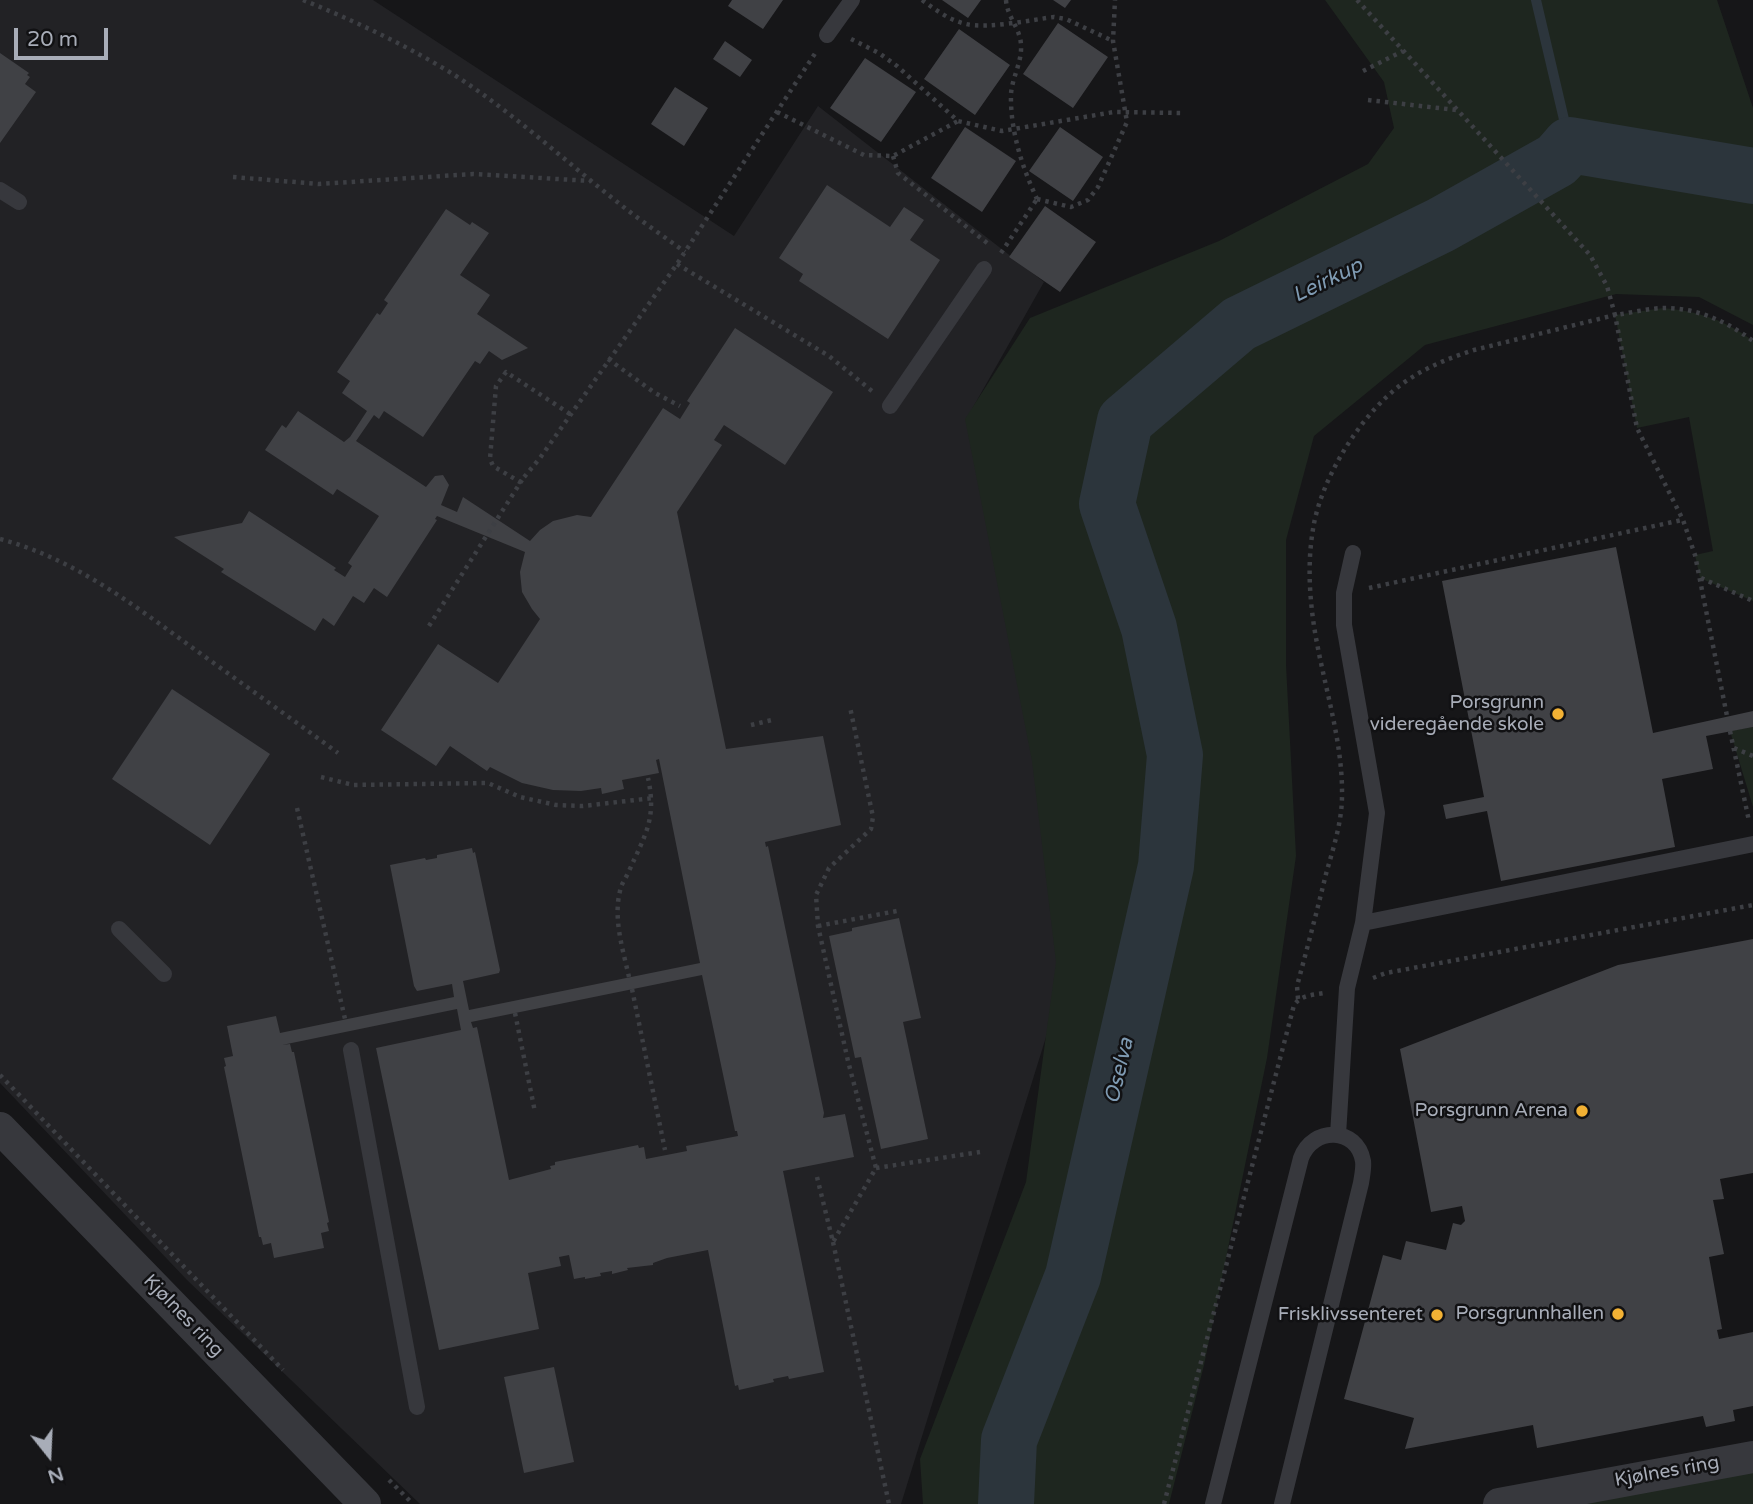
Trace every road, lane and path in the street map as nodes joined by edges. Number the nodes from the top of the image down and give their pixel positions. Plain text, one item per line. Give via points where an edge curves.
1 (303, 0) edge
2 (852, 0) edge
3 (922, 0) edge
4 (1006, 0) edge
5 (1115, 0) edge
6 (1357, 0) edge
7 (1012, 21) junction
8 (830, 32) junction
9 (1113, 41) junction
10 (1403, 51) junction
11 (1363, 71) dead end
12 (1368, 100) dead end
13 (1457, 110) junction
14 (777, 112) junction
15 (1127, 112) junction
16 (1183, 113) dead end
17 (958, 121) junction
18 (1014, 128) junction
19 (893, 156) junction
20 (233, 177) dead end
21 (591, 181) junction
22 (0, 190) edge
23 (1037, 200) junction
24 (19, 202) dead end
25 (685, 252) junction
26 (677, 264) junction
27 (984, 269) dead end
28 (1615, 315) junction
29 (1753, 341) edge
30 (608, 359) junction
31 (680, 406) dead end
32 (890, 406) joint
33 (570, 414) junction
34 (523, 479) junction
35 (1683, 520) junction
36 (0, 539) edge
37 (1353, 553) dead end
38 (1700, 578) junction
39 (1345, 593) junction
40 (1753, 601) edge
41 (429, 625) dead end
42 (850, 707) dead end
43 (1727, 716) dead end
44 (772, 720) dead end
45 (751, 725) dead end
46 (1730, 731) dead end
47 (1733, 748) junction
48 (338, 753) dead end
49 (1753, 756) edge
50 (321, 777) dead end
51 (648, 778) dead end
52 (653, 798) junction
53 (297, 808) dead end
54 (1750, 826) dead end
55 (1753, 845) edge
56 (1753, 905) edge
57 (897, 911) dead end
58 (1363, 923) junction
59 (818, 926) junction
60 (119, 929) dead end
61 (164, 974) dead end
62 (629, 977) dead end
63 (1347, 988) junction
64 (632, 989) dead end
65 (1298, 999) junction
66 (515, 1013) dead end
67 (345, 1019) dead end
68 (351, 1050) dead end
69 (0, 1075) edge
70 (535, 1112) dead end
71 (0, 1128) edge
72 (1338, 1135) junction
73 (665, 1150) dead end
74 (980, 1152) dead end
75 (876, 1168) junction
76 (817, 1177) dead end
77 (833, 1242) junction
78 (290, 1378) dead end
79 (417, 1407) dead end
80 (1753, 1457) edge
81 (383, 1473) dead end
82 (365, 1504) edge
83 (413, 1504) edge
84 (889, 1504) edge
85 (1164, 1504) edge
86 (1213, 1504) edge
87 (1282, 1504) edge
88 (1499, 1504) edge

1 - 21 path via 341,15 456,77
2 - 8 lane
3 - 7 path via 963,23 977,26
4 - 7 path
5 - 9 path
6 - 10 path
7 - 9 path via 1066,19
7 - 18 path via 1021,47 1011,95
8 - 14 path
8 - 17 path via 879,53
9 - 15 path
10 - 11 path
10 - 13 path
12 - 13 path
13 - 28 path via 1590,255 1607,286
14 - 19 path via 864,155
14 - 25 path
15 - 16 path
15 - 18 path
15 - 23 path via 1127,122 1088,200 1071,207
17 - 18 path via 1002,131
17 - 19 path
18 - 23 path
19 - 23 path via 898,173 1002,253
20 - 21 path via 319,184 473,174
21 - 25 path
22 - 24 lane
25 - 26 path
26 - 30 path
26 - 32 path via 829,356
27 - 32 lane
28 - 29 path via 1664,308 1689,310
28 - 35 path via 1637,428
28 - 65 path via 1474,350 1427,369 1403,383 1366,419 1332,473 1313,527 1309,558 1314,621 1341,769 1342,799 1297,986
30 - 31 path
30 - 33 path
33 - 34 path
33 - 34 path via 506,372 496,386 490,459 493,466 520,482
34 - 41 path
35 - 38 path
35 - 39 path
36 - 48 path via 76,569 126,599
37 - 39 lane
38 - 40 path
38 - 43 path
39 - 58 lane via 1344,625 1377,813
42 - 59 path via 873,817 871,828 829,868 816,895
44 - 45 path
46 - 47 path
47 - 49 path
47 - 54 path
50 - 52 path via 353,785 488,783 520,797 569,806
51 - 52 path
52 - 62 path via 648,828 620,890 617,915
53 - 67 path
55 - 58 lane
56 - 63 path via 1386,973
57 - 59 path
58 - 63 lane
59 - 75 path
60 - 61 lane
63 - 65 path
63 - 72 lane
64 - 73 path
65 - 85 path
66 - 70 path
68 - 79 lane
69 - 78 path
71 - 82 street, Kjølnes ring
72 - 86 lane via 1309,1142 1301,1158
72 - 87 lane via 1360,1153 1361,1184
74 - 75 path
75 - 77 path
76 - 77 path
77 - 84 path
80 - 88 street, Kjølnes ring
81 - 83 path

